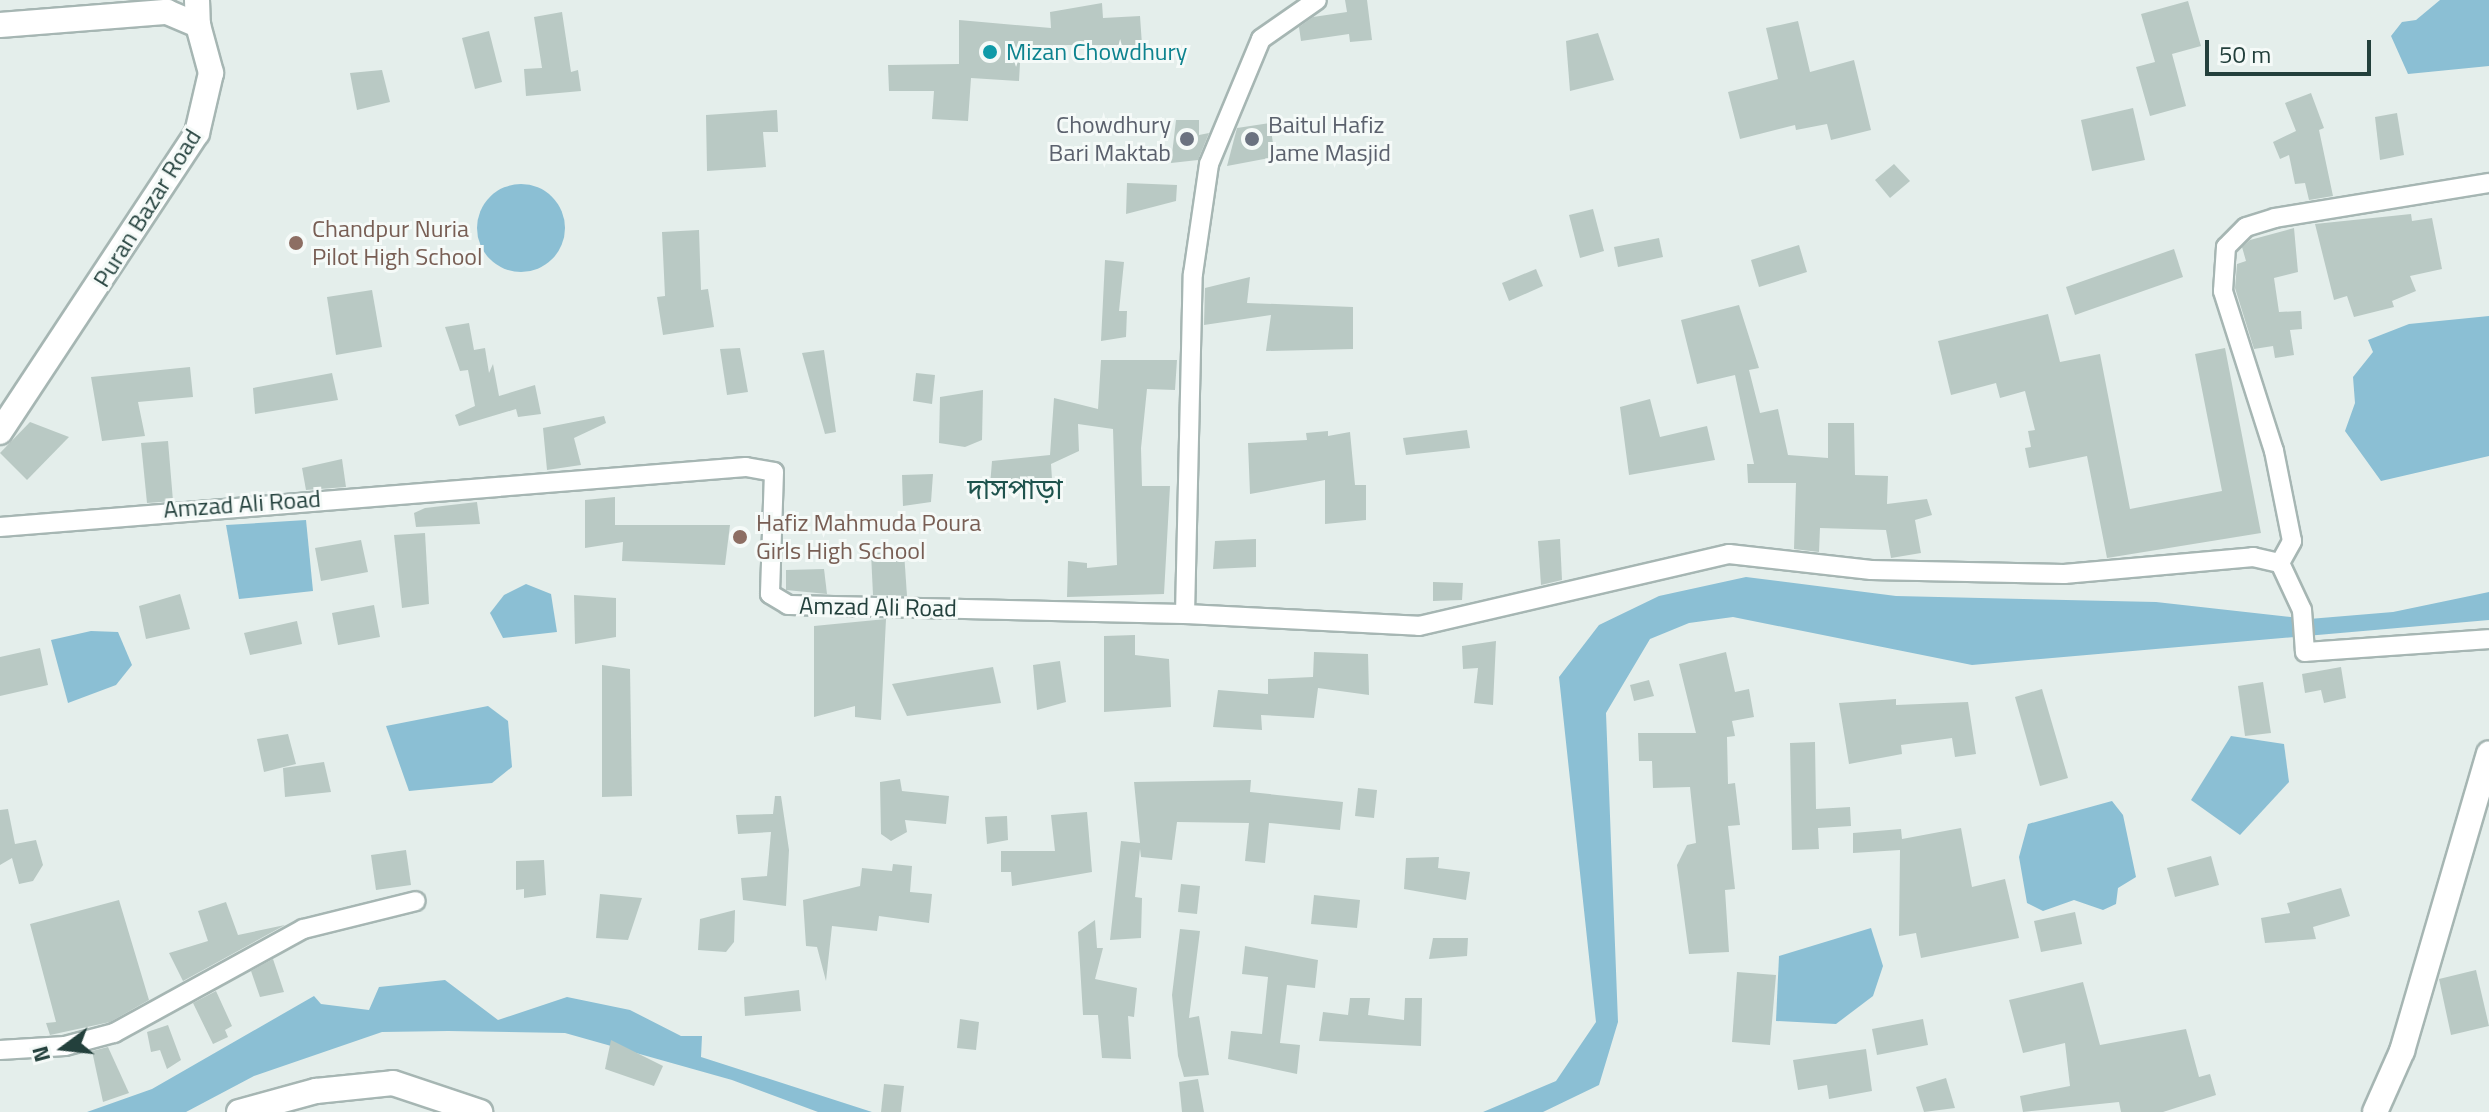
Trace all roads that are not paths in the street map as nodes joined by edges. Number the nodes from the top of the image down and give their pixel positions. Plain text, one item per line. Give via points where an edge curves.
1 (197, 0) edge
2 (1317, 0) edge
3 (0, 25) edge
4 (198, 25) junction
5 (2489, 183) edge
6 (0, 432) edge
7 (0, 527) edge
8 (2280, 563) junction
9 (1185, 614) junction
10 (2489, 639) edge
11 (2489, 753) edge
12 (416, 901) dead end
13 (0, 1050) edge
14 (239, 1112) edge
15 (480, 1112) edge
16 (2375, 1112) edge

1 - 4 main road, Puran Bazar Road
2 - 9 street via 1261,39 1209,164 1193,274
3 - 4 main road via 135,11 167,12
4 - 6 main road, Puran Bazar Road via 211,73 197,133
5 - 8 street via 2275,218 2246,227 2226,247 2223,291 2274,451 2292,541
7 - 9 street, Amzad Ali Road via 746,467 774,472 770,594 788,605
8 - 9 street via 2253,557 2049,574 1871,570 1729,554 1419,626
8 - 10 street via 2302,610 2305,652
11 - 16 main road via 2402,1051
12 - 13 street via 303,929 114,1033 65,1046
14 - 15 main road via 316,1091 393,1083

